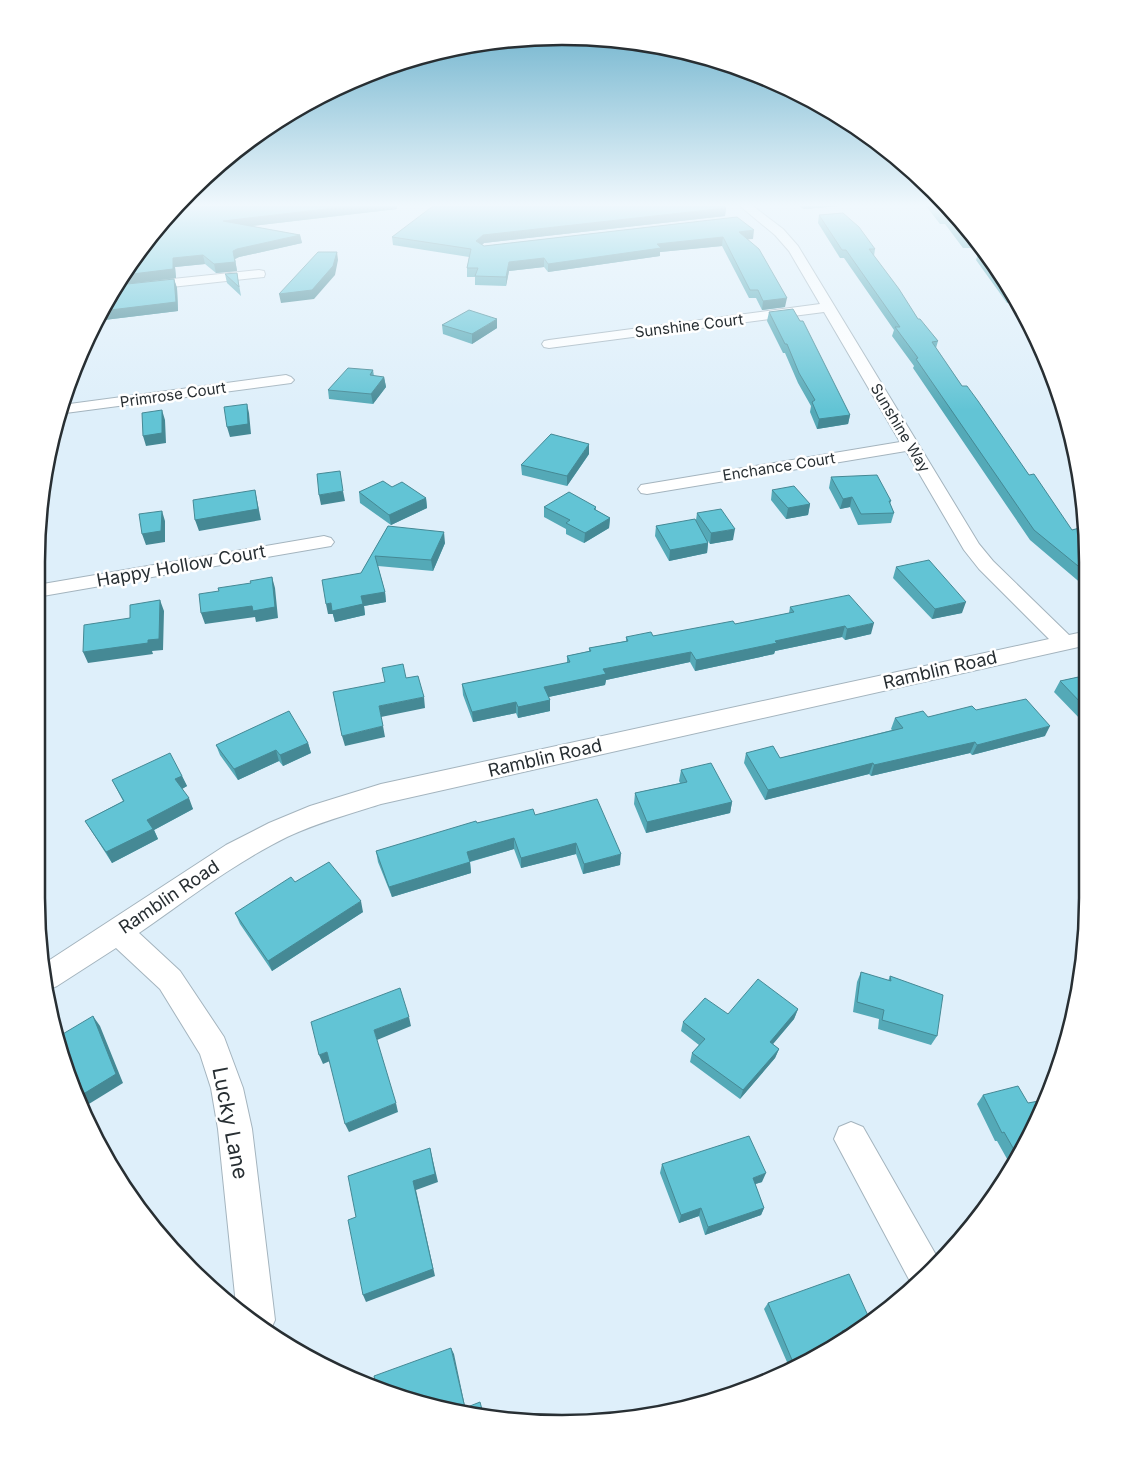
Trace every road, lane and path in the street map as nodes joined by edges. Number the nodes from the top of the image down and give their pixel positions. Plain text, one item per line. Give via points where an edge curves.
1 (258, 274) edge
2 (809, 274) edge
3 (134, 287) edge
4 (829, 308) junction
5 (549, 344) dead end
6 (286, 380) dead end
7 (68, 409) edge
8 (911, 445) junction
9 (647, 489) dead end
10 (324, 542) dead end
11 (45, 590) edge
12 (1074, 641) edge
13 (118, 932) junction
14 (51, 975) edge
15 (851, 1139) dead end
16 (923, 1268) edge
17 (255, 1314) edge

1 - 3 street
2 - 4 street, Sunshine Way
4 - 5 street, Sunshine Court
4 - 8 street, Sunshine Way
6 - 7 street, Primrose Court
8 - 9 street, Enchance Court
8 - 12 street, Sunshine Way via 971,546 986,564
10 - 11 street, Happy Hollow Court
12 - 13 street, Ramblin Road via 381,794 319,813 278,830 235,853
13 - 14 street, Ramblin Road
13 - 17 street, Lucky Lane via 170,980 214,1047 235,1129
15 - 16 street

